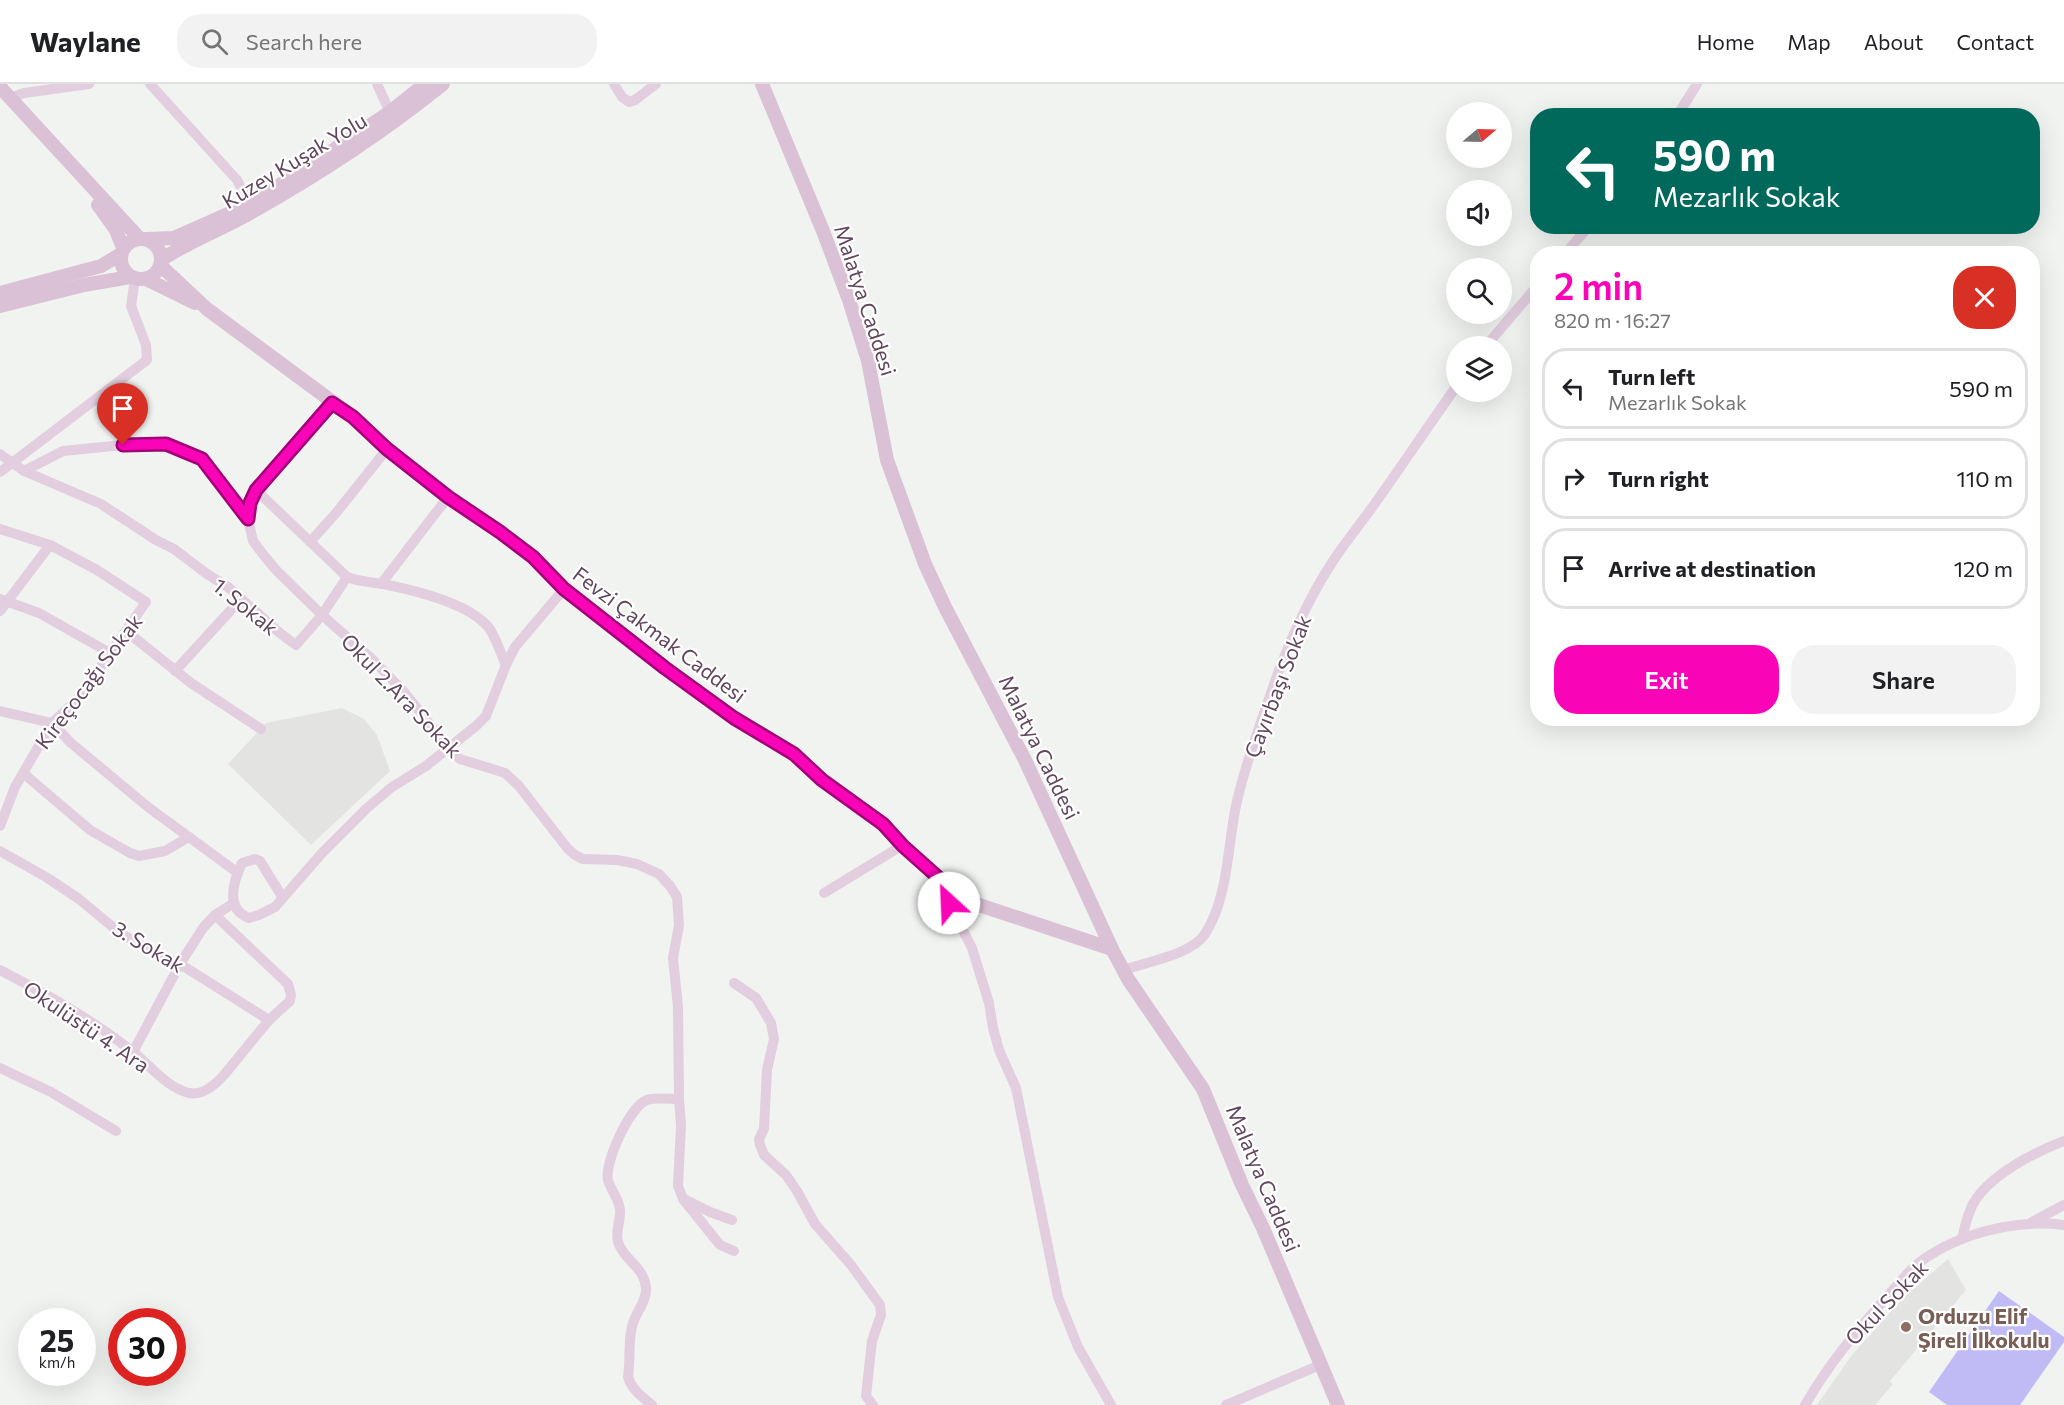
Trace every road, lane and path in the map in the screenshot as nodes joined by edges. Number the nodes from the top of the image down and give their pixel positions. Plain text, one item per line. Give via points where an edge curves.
1 (89, 84) edge
2 (150, 84) edge
3 (377, 84) edge
4 (425, 84) edge
5 (443, 84) edge
6 (614, 84) edge
7 (656, 84) edge
8 (762, 84) edge
9 (1697, 84) edge
10 (0, 87) edge
11 (5, 99) edge
12 (1682, 108) edge
13 (392, 117) junction
14 (249, 203) junction
15 (1582, 234) edge
16 (143, 239) junction
17 (1572, 246) edge
18 (122, 251) junction
19 (161, 262) junction
20 (137, 278) junction
21 (0, 293) edge
22 (1530, 294) edge
23 (0, 306) edge
24 (207, 309) junction
25 (1495, 336) edge
26 (1446, 401) edge
27 (332, 403) junction
28 (387, 449) junction
29 (0, 454) edge
30 (12, 463) junction
31 (24, 471) junction
32 (0, 472) edge
33 (256, 490) junction
34 (448, 497) junction
35 (248, 519) junction
36 (0, 529) edge
37 (310, 542) junction
38 (50, 545) junction
39 (347, 577) junction
40 (381, 584) junction
41 (564, 589) junction
42 (3, 599) edge
43 (241, 599) junction
44 (0, 611) edge
45 (322, 615) junction
46 (126, 631) junction
47 (110, 653) junction
48 (506, 665) junction
49 (175, 671) junction
50 (0, 711) edge
51 (52, 723) junction
52 (261, 729) dead end
53 (447, 747) junction
54 (23, 773) junction
55 (0, 826) edge
56 (189, 837) junction
57 (903, 845) junction
58 (0, 851) edge
59 (238, 873) junction
60 (940, 879) junction
61 (824, 893) dead end
62 (283, 898) junction
63 (234, 903) junction
64 (215, 915) junction
65 (1112, 949) junction
66 (180, 964) junction
67 (0, 970) edge
68 (1123, 970) junction
69 (734, 983) dead end
70 (269, 1020) junction
71 (133, 1052) junction
72 (0, 1068) edge
73 (679, 1100) junction
74 (116, 1131) dead end
75 (2064, 1141) edge
76 (683, 1198) junction
77 (2064, 1205) edge
78 (732, 1220) dead end
79 (2029, 1224) junction
80 (2064, 1226) edge
81 (1962, 1239) junction
82 (734, 1251) dead end
83 (1320, 1365) junction
84 (652, 1405) edge
85 (873, 1405) edge
86 (1111, 1405) edge
87 (1226, 1405) edge
88 (1338, 1405) edge
89 (1805, 1405) edge

1 - 11 street
2 - 14 street via 237,180
3 - 13 street
4 - 13 street, Kuzey Kuşak Yolu
5 - 13 street, Kuzey Kuşak Yolu
6 - 7 street via 629,102
8 - 65 street, Malatya Caddesi via 849,300 868,361 887,460 925,564 1025,760
9 - 12 street
10 - 11 street
11 - 16 street
11 - 18 street via 104,212 116,230
13 - 14 street, Kuzey Kuşak Yolu
13 - 19 street, Kuzey Kuşak Yolu via 310,179 179,248
14 - 16 street, Kuzey Kuşak Yolu via 174,238
15 - 17 street
16 - 18 street via 128,243
16 - 19 street via 157,247
18 - 20 street via 120,263 124,271
18 - 21 street via 101,266
19 - 20 street via 155,274
19 - 24 street
20 - 23 street via 84,285
20 - 24 street
20 - 30 street via 131,306 146,345 147,360
22 - 25 street
24 - 27 street, Fevzi Çakmak Caddesi
26 - 68 street, Çayırbaşı Sokak via 1332,563 1294,633 1252,749 1232,825 1226,874 1206,932 1197,944 1182,951
27 - 28 street, Fevzi Çakmak Caddesi
27 - 33 street
28 - 34 street, Fevzi Çakmak Caddesi
28 - 37 street
29 - 30 street, 1. Sokak
30 - 31 street, 1. Sokak
30 - 32 street
31 - 35 street, Okul 2.Ara Sokak via 63,452 166,444 202,459
31 - 43 street, 1. Sokak via 101,504 174,549
33 - 35 street
33 - 37 street
34 - 40 street
34 - 41 street, Fevzi Çakmak Caddesi via 533,557
35 - 45 street, Okul 2.Ara Sokak via 262,553
36 - 38 street
37 - 39 street
38 - 42 street
38 - 46 street, Kireçocağı Sokak via 146,602
39 - 40 street
39 - 45 street
40 - 48 street via 445,600 475,616 491,631
41 - 48 street via 515,647
41 - 57 street, Fevzi Çakmak Caddesi via 699,693 794,754 822,780 883,824
42 - 44 street
42 - 47 street via 39,612
43 - 45 street, 1. Sokak via 296,645
43 - 49 street
45 - 53 street, Okul 2.Ara Sokak via 405,693
46 - 47 street, Kireçocağı Sokak
46 - 49 street
47 - 51 street, Kireçocağı Sokak via 79,698
48 - 53 street via 486,716
49 - 52 street
50 - 51 street
51 - 54 street, Kireçocağı Sokak
51 - 56 street via 71,743
53 - 62 street via 367,808
53 - 73 street, Okul 2.Ara Sokak via 460,759 505,773 574,855 637,864 659,874 670,886 677,897 679,918 673,958
54 - 55 street, Kireçocağı Sokak
54 - 56 street via 90,830 130,853 139,856 165,851
56 - 59 street
57 - 60 street, Fevzi Çakmak Caddesi
57 - 61 street
58 - 66 street, 3. Sokak via 80,899 120,933
59 - 62 street via 242,863 260,861
59 - 63 street via 233,887
60 - 65 street, Fevzi Çakmak Caddesi via 976,904
60 - 86 street via 972,948 999,1050 1016,1088 1058,1297 1078,1347
62 - 63 street via 270,910 249,918
63 - 64 street
64 - 66 street
64 - 70 street via 288,984 290,1001
65 - 68 street, Malatya Caddesi
66 - 70 street, 3. Sokak
66 - 71 street
67 - 71 street, Okulüstü 4. Ara via 68,1008
68 - 83 street, Malatya Caddesi via 1203,1089
69 - 85 street via 756,999 771,1023 774,1039 767,1070 764,1129 759,1139 764,1155 786,1175 815,1224 880,1305 866,1396
70 - 71 street, Okulüstü 4. Ara via 216,1084 205,1091 189,1093 167,1082
72 - 74 street via 51,1092
73 - 76 street, Okul 2.Ara Sokak via 678,1186
73 - 84 street via 649,1099 638,1106 615,1144 608,1167 608,1180 619,1202 618,1241 643,1275 646,1292 632,1327 628,1377 638,1394
75 - 81 street via 2023,1161 1986,1188 1974,1201
76 - 78 street
76 - 82 street via 720,1245
77 - 79 street
79 - 80 street, Okul Sokak
79 - 81 street, Okul Sokak
81 - 89 street, Okul Sokak via 1919,1263 1896,1286 1847,1341
83 - 87 street
83 - 88 street, Malatya Caddesi

